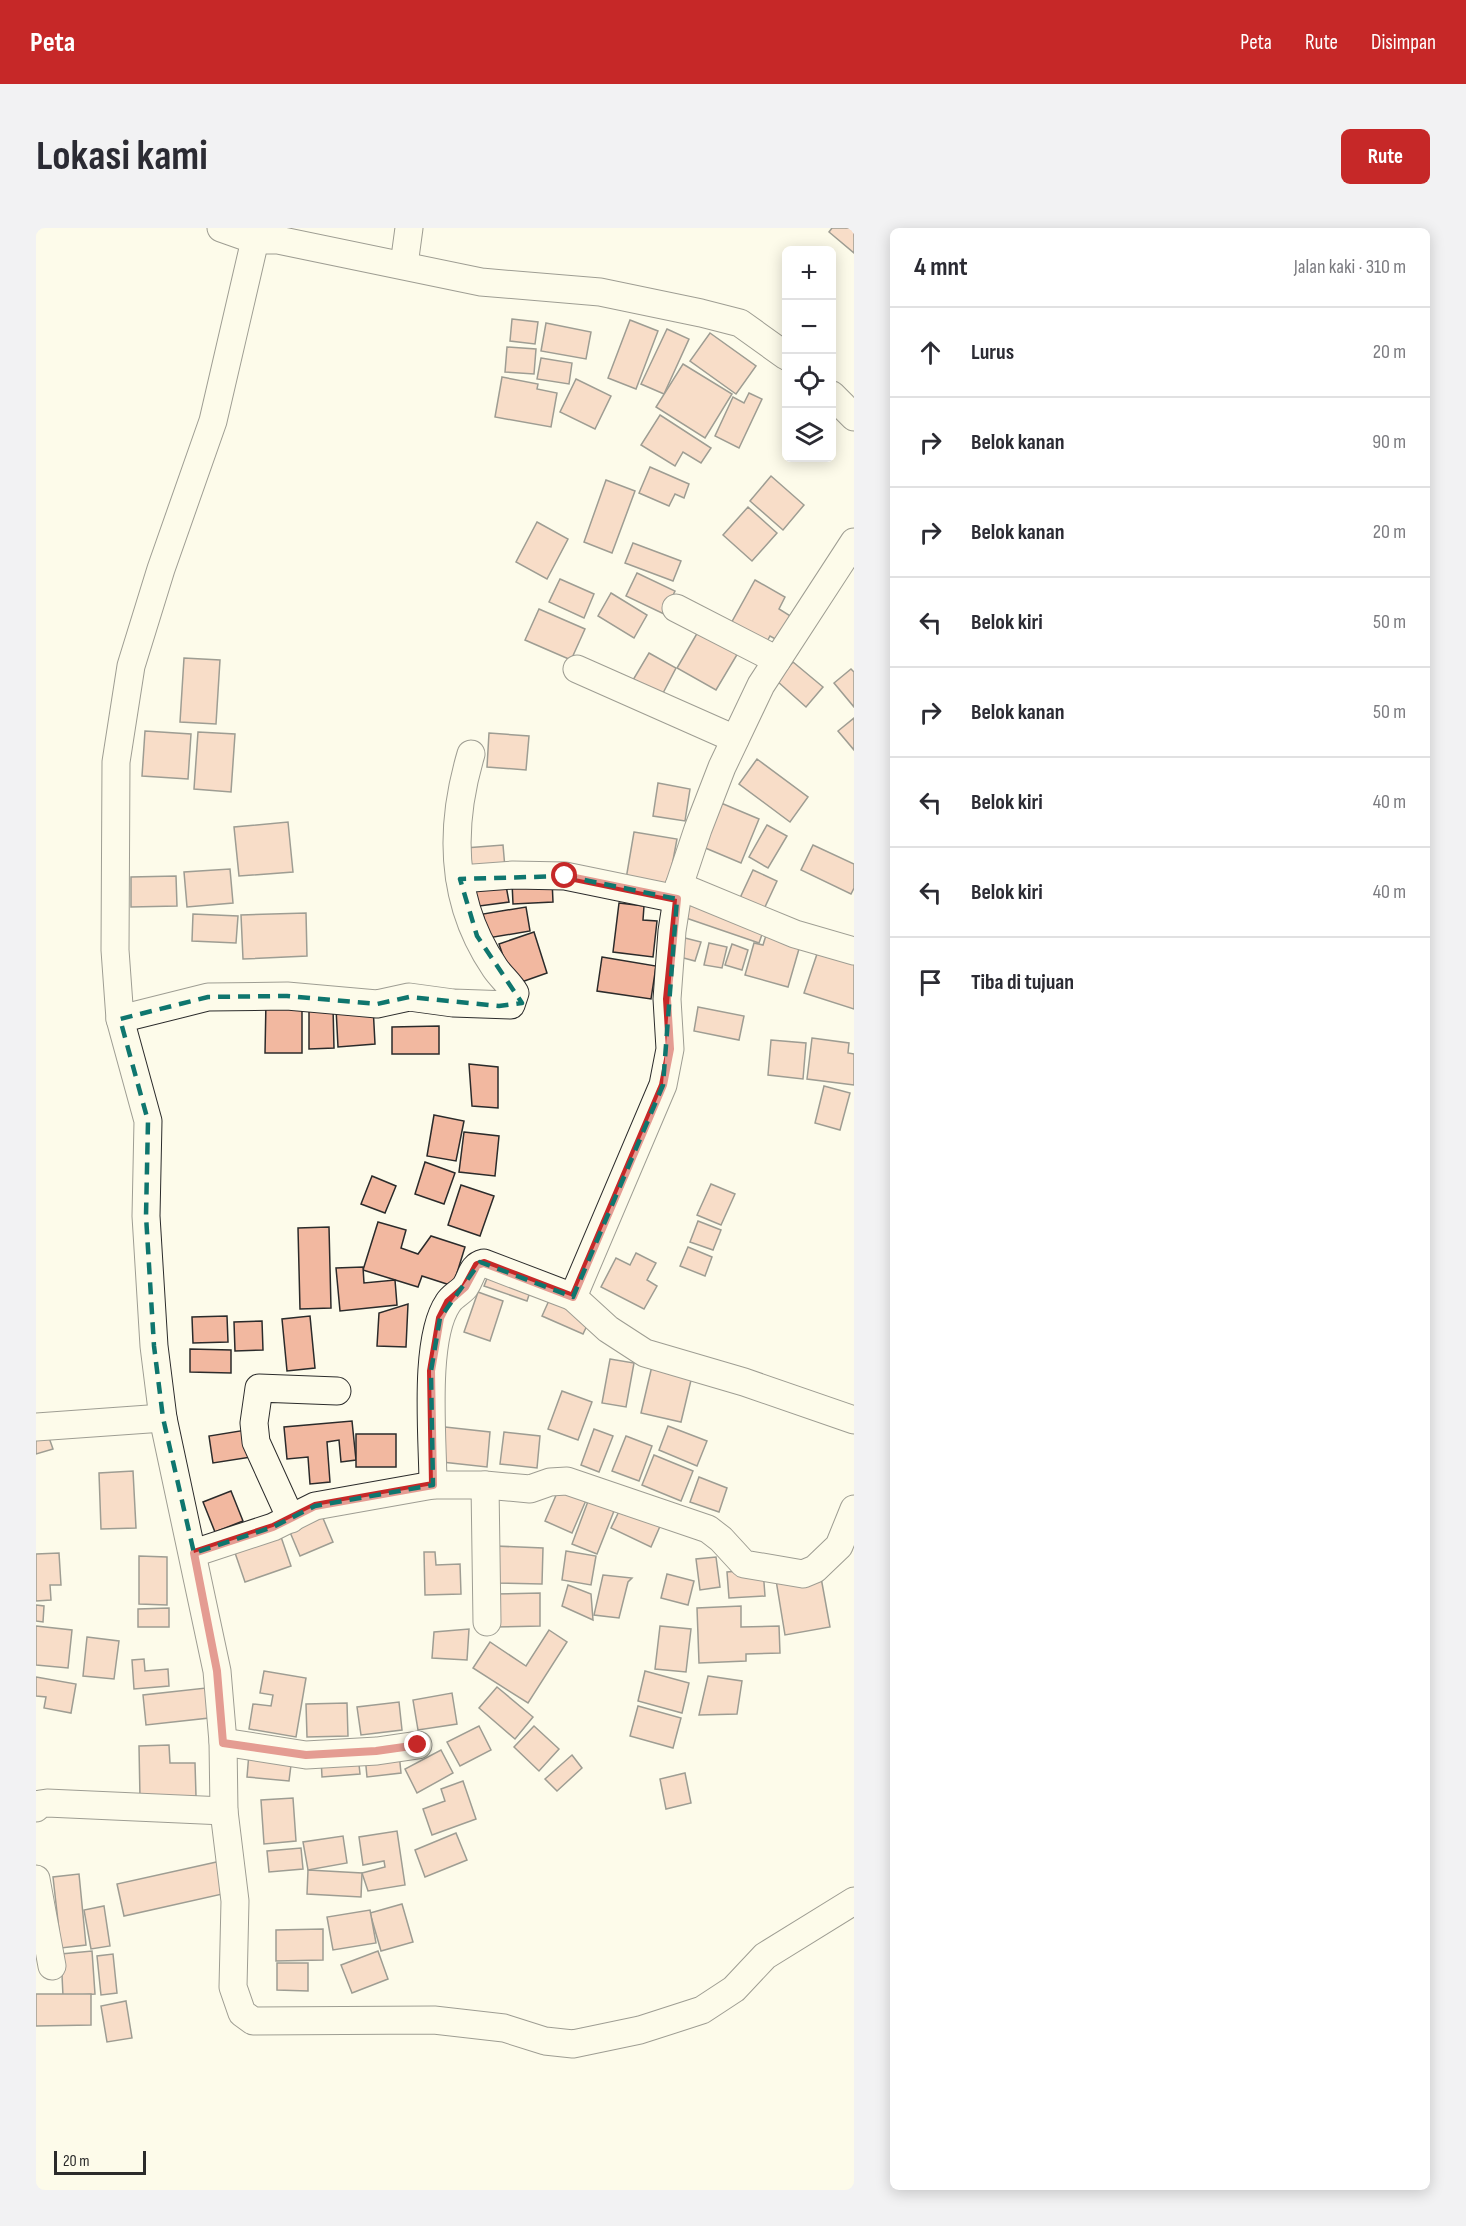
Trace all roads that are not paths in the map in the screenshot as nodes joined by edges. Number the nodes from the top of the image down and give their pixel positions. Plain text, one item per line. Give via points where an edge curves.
1 (221, 228) edge
2 (409, 228) edge
3 (255, 240) junction
4 (404, 265) junction
5 (783, 354) edge
6 (836, 400) edge
7 (854, 417) edge
8 (854, 542) edge
9 (676, 608) dead end
10 (777, 660) junction
11 (577, 669) dead end
12 (735, 739) junction
13 (471, 754) dead end
14 (460, 879) junction
15 (678, 892) junction
16 (854, 951) edge
17 (120, 1018) junction
18 (573, 1297) junction
19 (338, 1391) dead end
20 (163, 1418) junction
21 (854, 1420) edge
22 (36, 1427) edge
23 (433, 1485) junction
24 (485, 1485) junction
25 (854, 1509) edge
26 (291, 1519) junction
27 (194, 1553) junction
28 (487, 1622) dead end
29 (223, 1743) junction
30 (418, 1745) dead end
31 (36, 1808) edge
32 (224, 1811) junction
33 (36, 1879) edge
34 (854, 1901) edge
35 (52, 1966) dead end

1 - 3 street
2 - 4 street
3 - 4 street via 279,240
3 - 17 street via 213,421 131,666 116,762 115,950
4 - 5 street via 481,282 600,292 701,312 740,322
6 - 7 street
8 - 10 street
9 - 10 street
10 - 12 street
11 - 12 street
12 - 15 street
13 - 14 street via 456,827
14 - 15 street via 513,874 565,876
14 - 17 street via 477,936 515,993 511,1005 409,997 377,1004 287,996 208,997
15 - 16 street
15 - 18 street via 667,999 670,1049 663,1085
17 - 20 street via 148,1121 146,1216
18 - 21 street via 608,1329 645,1353
18 - 23 street via 484,1263 473,1269 465,1287 448,1302 440,1318 431,1371
19 - 26 street via 259,1388 254,1423 256,1442
20 - 22 street
20 - 27 street
23 - 24 street
23 - 26 street via 315,1506
24 - 25 street via 530,1489 567,1481 708,1529 744,1564 796,1574 815,1569 839,1546
24 - 28 street
26 - 27 street
27 - 29 street via 217,1671
29 - 30 street via 306,1755
29 - 32 street
31 - 32 street via 47,1803
32 - 34 street via 236,1901 233,1987 242,2013 253,2021 434,2020 504,2028 544,2041 573,2044 640,2030 702,2010 734,1989 765,1956
33 - 35 street

